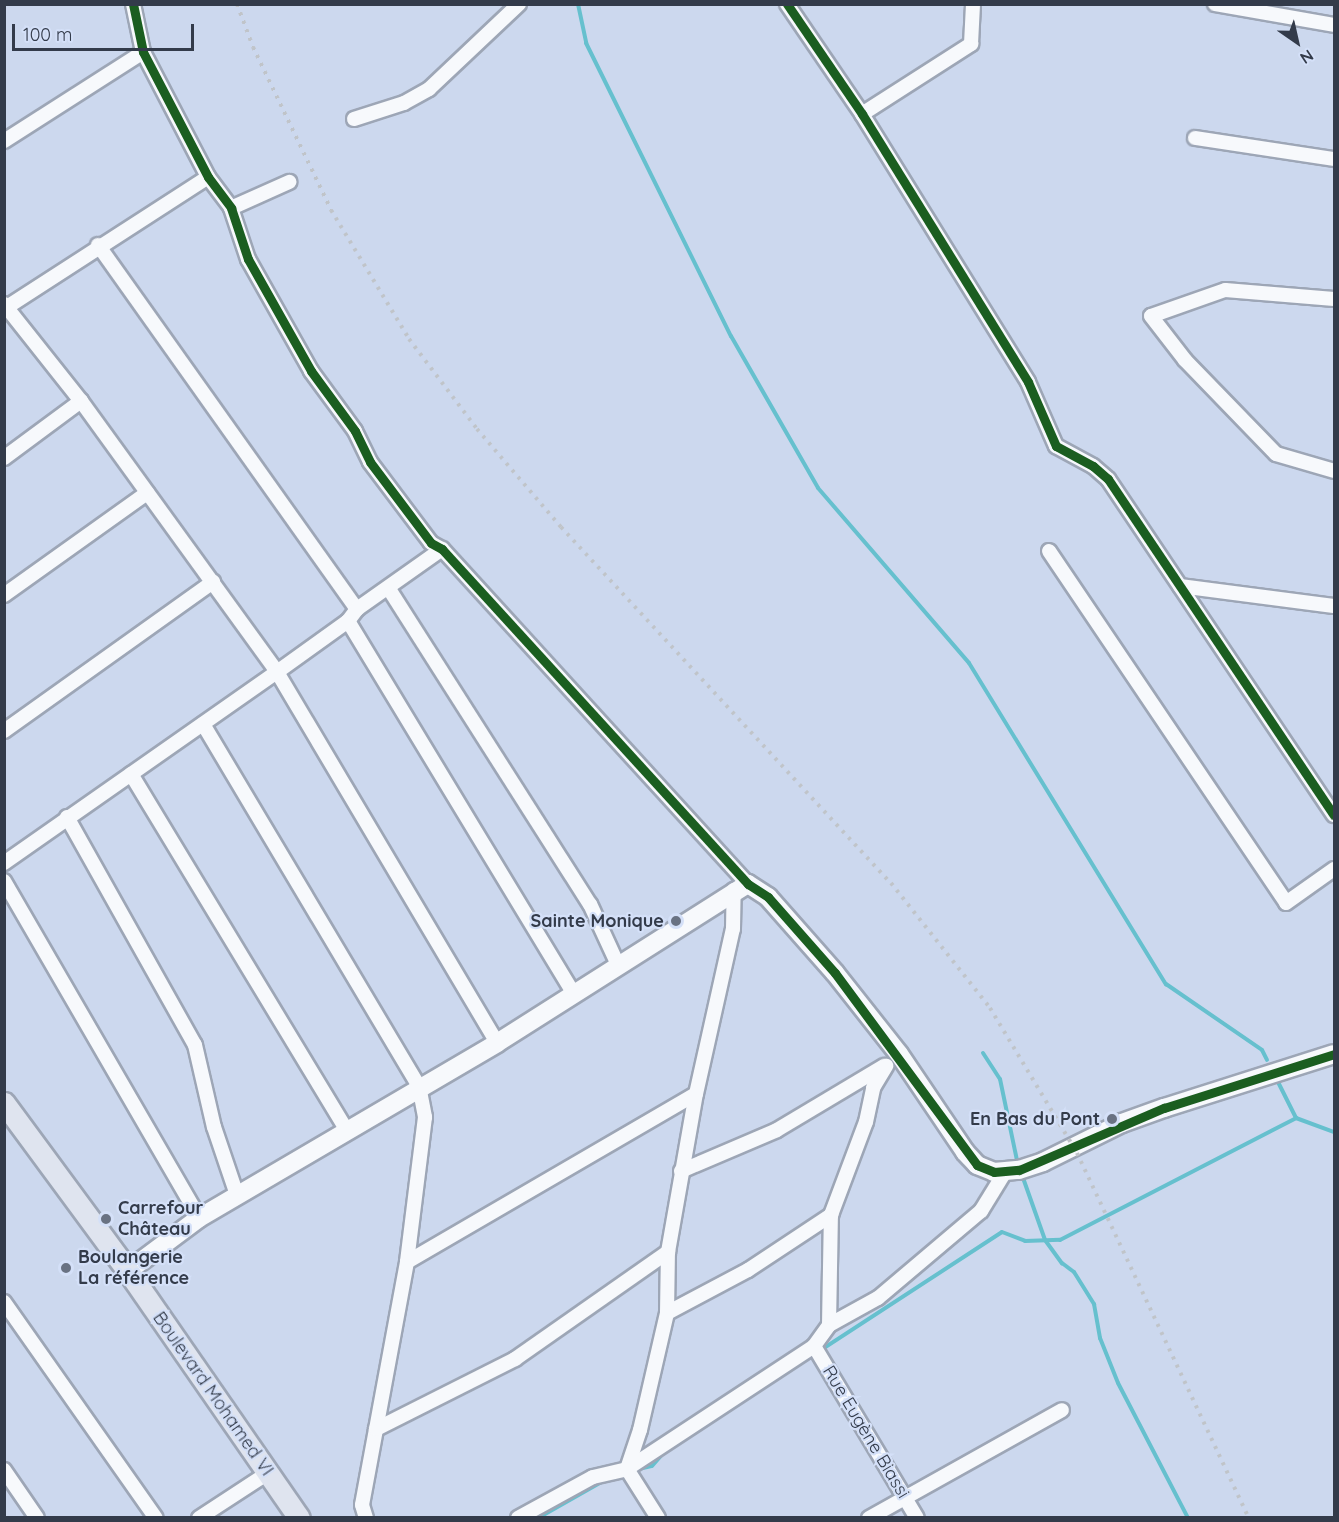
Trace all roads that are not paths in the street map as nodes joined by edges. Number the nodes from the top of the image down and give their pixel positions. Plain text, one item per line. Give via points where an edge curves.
1 (132, 4) edge
2 (519, 4) edge
3 (787, 4) edge
4 (973, 4) edge
5 (1215, 4) edge
6 (1335, 26) edge
7 (143, 52) junction
8 (862, 114) junction
9 (354, 119) dead end
10 (1195, 138) dead end
11 (4, 141) edge
12 (1335, 159) edge
13 (208, 177) junction
14 (289, 182) dead end
15 (231, 208) junction
16 (98, 245) junction
17 (1335, 299) edge
18 (5, 307) edge
19 (81, 401) junction
20 (4, 459) edge
21 (1335, 471) edge
22 (147, 494) junction
23 (442, 549) junction
24 (1049, 551) dead end
25 (213, 582) junction
26 (1180, 586) junction
27 (389, 589) junction
28 (4, 595) edge
29 (1335, 606) edge
30 (357, 609) junction
31 (348, 621) junction
32 (277, 672) junction
33 (204, 724) junction
34 (4, 731) edge
35 (131, 774) junction
36 (1335, 815) edge
37 (67, 817) junction
38 (4, 863) edge
39 (1335, 868) edge
40 (4, 881) edge
41 (741, 887) junction
42 (618, 965) junction
43 (574, 994) junction
44 (497, 1043) junction
45 (1335, 1054) edge
46 (892, 1060) junction
47 (419, 1086) junction
48 (696, 1094) junction
49 (4, 1103) edge
50 (347, 1130) junction
51 (681, 1171) junction
52 (1005, 1172) junction
53 (237, 1195) junction
54 (831, 1215) junction
55 (199, 1218) junction
56 (668, 1252) junction
57 (407, 1262) junction
58 (128, 1271) junction
59 (4, 1302) edge
60 (667, 1313) junction
61 (829, 1325) junction
62 (814, 1346) junction
63 (1062, 1410) dead end
64 (376, 1429) junction
65 (627, 1469) junction
66 (4, 1470) edge
67 (268, 1473) junction
68 (907, 1499) junction
69 (37, 1518) edge
70 (156, 1518) edge
71 (198, 1518) edge
72 (299, 1518) edge
73 (366, 1518) edge
74 (519, 1518) edge
75 (658, 1518) edge
76 (869, 1518) edge
77 (917, 1518) edge

1 - 7 street
2 - 9 street via 429,89 404,103
3 - 8 street
4 - 8 street via 971,44
5 - 6 street
7 - 11 street
7 - 13 street
8 - 26 street via 1028,382 1056,446 1094,466 1108,479
10 - 12 street
13 - 15 street
13 - 16 street
14 - 15 street
15 - 23 street via 248,259 311,371 355,431 370,462 431,543
16 - 18 street
16 - 30 street
17 - 21 street via 1225,290 1150,316 1185,360 1276,454
18 - 19 street
19 - 20 street
19 - 22 street
22 - 25 street
22 - 28 street
23 - 27 street
23 - 41 street
24 - 39 street via 1286,903
25 - 32 street
25 - 34 street
26 - 29 street
26 - 36 street
27 - 30 street
27 - 42 street via 590,904
30 - 31 street
31 - 32 street
31 - 43 street
32 - 33 street
32 - 44 street
33 - 35 street
33 - 47 street
35 - 37 street
35 - 50 street
37 - 38 street
37 - 53 street via 195,1045 214,1127
40 - 55 street
41 - 42 street
41 - 46 street via 758,887 776,905
41 - 48 street
42 - 43 street
43 - 44 street
44 - 47 street
45 - 52 street via 1122,1123 1043,1162
46 - 51 street via 777,1130
46 - 52 street via 977,1165
46 - 54 street via 873,1088 866,1122
47 - 50 street
47 - 57 street via 425,1117
48 - 51 street
48 - 57 street
49 - 58 main road, Boulevard Mohamed VI
50 - 53 street
51 - 56 street
52 - 61 street via 981,1211 878,1298
53 - 55 street
54 - 60 street via 748,1270
54 - 61 street
55 - 58 street
56 - 60 street
56 - 64 street via 516,1359
57 - 64 street
58 - 67 main road, Boulevard Mohamed VI
59 - 70 street
60 - 65 street
61 - 62 street
62 - 65 street
62 - 68 street, Rue Eugène Biassi
63 - 68 street
64 - 73 street via 362,1505
65 - 74 street via 592,1476
65 - 75 street
66 - 69 street
67 - 71 street
67 - 72 main road, Boulevard Mohamed VI
68 - 76 street
68 - 77 street, Rue Eugène Biassi

